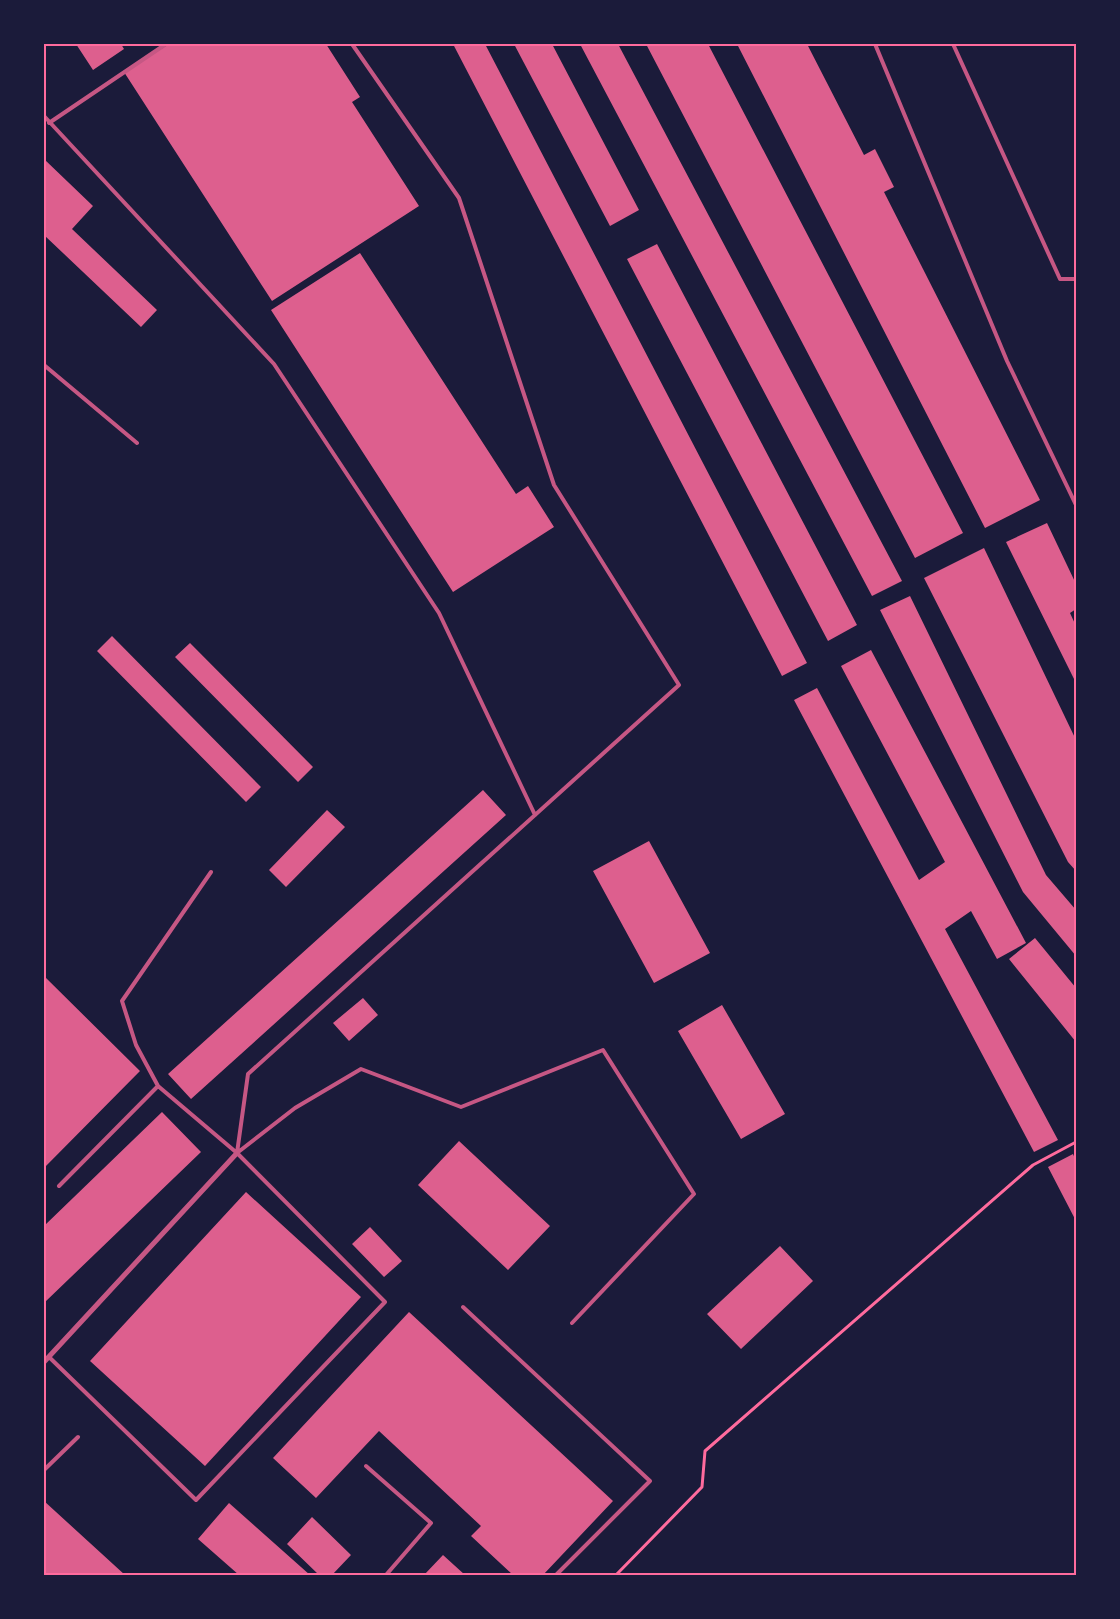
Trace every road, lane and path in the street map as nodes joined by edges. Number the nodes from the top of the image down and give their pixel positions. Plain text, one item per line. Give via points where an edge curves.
1 (166, 44) edge
2 (352, 44) edge
3 (875, 44) edge
4 (954, 44) edge
5 (44, 116) edge
6 (49, 123) junction
7 (1076, 279) edge
8 (44, 366) edge
9 (137, 443) dead end
10 (1074, 498) edge
11 (1076, 505) edge
12 (535, 815) junction
13 (211, 872) dead end
14 (158, 1086) junction
15 (1076, 1142) edge
16 (237, 1153) junction
17 (59, 1186) dead end
18 (463, 1307) dead end
19 (572, 1323) dead end
20 (49, 1357) junction
21 (44, 1362) edge
22 (78, 1437) dead end
23 (366, 1466) dead end
24 (44, 1470) edge
25 (386, 1575) edge
26 (556, 1575) edge
27 (616, 1575) edge

1 - 6 lane
2 - 12 lane via 459,198 554,485 679,685
3 - 10 lane via 1007,361
4 - 7 lane via 1060,280
5 - 6 lane
6 - 12 lane via 274,364 439,613
8 - 9 lane
10 - 11 lane
12 - 16 lane via 248,1074
13 - 14 lane via 122,1001 136,1045
14 - 16 lane
14 - 17 lane
15 - 27 path via 1033,1165 705,1451 702,1487
16 - 19 lane via 295,1108 361,1069 461,1107 603,1050 694,1194
16 - 20 street
16 - 20 lane via 385,1302 196,1500
18 - 26 lane via 650,1481
20 - 21 street
22 - 24 lane
23 - 25 lane via 431,1523

